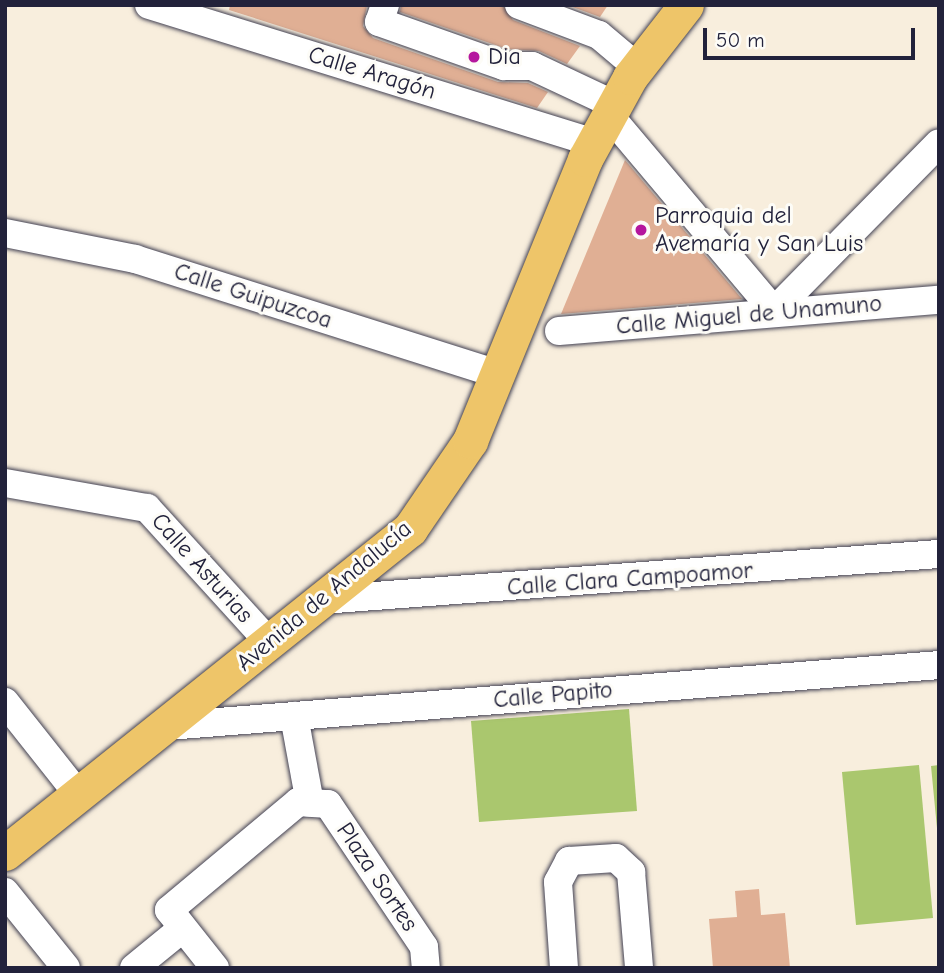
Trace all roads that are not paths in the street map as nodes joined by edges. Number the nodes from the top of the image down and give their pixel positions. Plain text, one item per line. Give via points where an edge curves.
1 (385, 5) edge
2 (519, 5) edge
3 (164, 7) edge
4 (679, 7) edge
5 (637, 67) junction
6 (606, 121) junction
7 (939, 143) edge
8 (5, 233) edge
9 (939, 300) edge
10 (774, 311) junction
11 (559, 331) dead end
12 (498, 374) junction
13 (5, 483) edge
14 (939, 555) edge
15 (321, 600) junction
16 (269, 642) junction
17 (939, 665) edge
18 (5, 702) edge
19 (294, 716) junction
20 (168, 726) junction
21 (78, 794) junction
22 (310, 803) junction
23 (5, 853) edge
24 (5, 892) edge
25 (183, 929) junction
26 (66, 968) edge
27 (134, 968) edge
28 (215, 968) edge
29 (426, 968) edge
30 (564, 968) edge
31 (639, 968) edge

1 - 6 street via 379,22 504,66 532,66
2 - 5 street via 598,36
3 - 6 street, Calle Aragón
4 - 5 main road, Avenida de Andalucía
5 - 6 main road, Avenida de Andalucía
6 - 10 street
6 - 12 main road, Avenida de Andalucía
7 - 10 street
8 - 12 street, Calle Guipuzcoa via 135,259
9 - 10 street, Calle Miguel de Unamuno
10 - 11 street, Calle Miguel de Unamuno
12 - 15 main road, Avenida de Andalucía via 470,442 410,530
13 - 16 street, Calle Asturias via 147,508
14 - 15 street, Calle Clara Campoamor
15 - 16 main road, Avenida de Andalucía
16 - 20 main road, Avenida de Andalucía
17 - 19 street, Calle Papito
18 - 21 street
19 - 20 street, Calle Papito
19 - 22 street, Plaza Sortes
20 - 21 main road, Avenida de Andalucía
21 - 23 main road, Avenida de Andalucía
22 - 25 street, Plaza Sortes via 298,802 169,910
22 - 29 street, Plaza Sortes via 328,804 424,947
24 - 26 street
25 - 27 street
25 - 28 street, Plaza Sortes
30 - 31 street via 558,882 569,861 616,858 631,872

